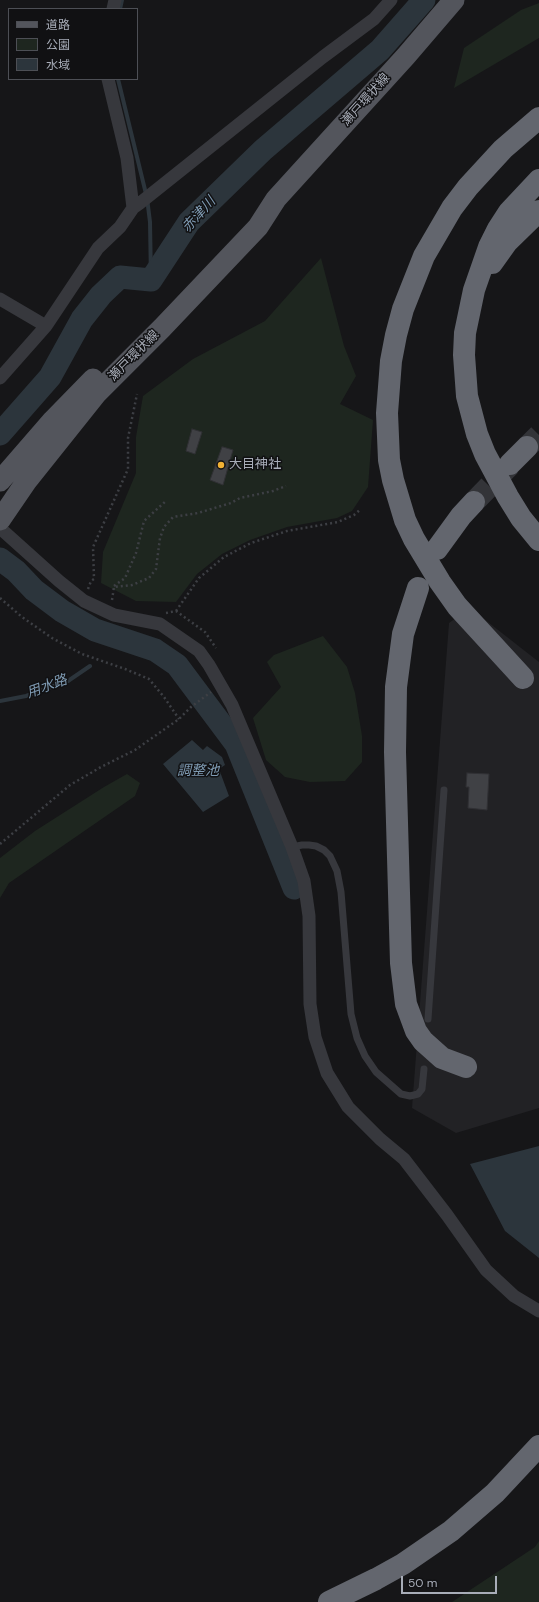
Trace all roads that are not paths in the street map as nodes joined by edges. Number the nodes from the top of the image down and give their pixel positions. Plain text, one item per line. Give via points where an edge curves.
1 (391, 0) edge
2 (454, 0) edge
3 (108, 80) edge
4 (539, 118) edge
5 (539, 180) edge
6 (276, 199) junction
7 (137, 206) junction
8 (539, 211) edge
9 (0, 299) edge
10 (469, 313) junction
11 (46, 326) junction
12 (0, 378) edge
13 (527, 447) tunnel mouth
14 (510, 464) tunnel mouth
15 (0, 482) edge
16 (474, 502) tunnel mouth
17 (0, 520) edge
18 (0, 528) edge
19 (539, 540) edge
20 (437, 549) dead end
21 (418, 588) dead end
22 (523, 678) dead end
23 (444, 790) dead end
24 (292, 847) junction
25 (428, 1019) dead end
26 (466, 1067) dead end
27 (424, 1069) dead end
28 (539, 1311) edge
29 (539, 1446) edge
30 (539, 1469) edge
31 (329, 1602) edge
32 (364, 1602) edge

1 - 7 street via 374,19 322,57
2 - 6 main road, 瀬戸環状線
3 - 7 street
4 - 22 highway via 503,149 468,187 452,208 424,256 403,309 388,387 389,460 404,520 457,606
5 - 10 highway via 509,212 498,229 481,268
6 - 15 main road, 瀬戸環状線 via 251,218 156,319 53,420
6 - 17 main road, 瀬戸環状線 via 258,227 98,393 26,482
7 - 11 street via 98,248
8 - 10 highway via 523,225 495,258
9 - 11 street
10 - 19 highway via 465,333 464,378 471,416 495,475 521,518
11 - 12 street
13 - 14 highway
16 - 20 highway
18 - 24 street via 84,601 110,613 160,624 199,651 221,684 235,712
21 - 26 highway via 403,634 396,687 401,963 406,1004 416,1031 442,1058
23 - 25 lane
24 - 27 lane via 309,845 324,850 337,871 351,1014 365,1056 376,1072 400,1094 418,1094 422,1089
24 - 28 street via 304,880 309,916 310,1004 315,1037 327,1073 348,1107 404,1159 486,1270 514,1296
29 - 31 highway via 495,1493 451,1532 403,1564
30 - 32 highway via 460,1544 410,1577

